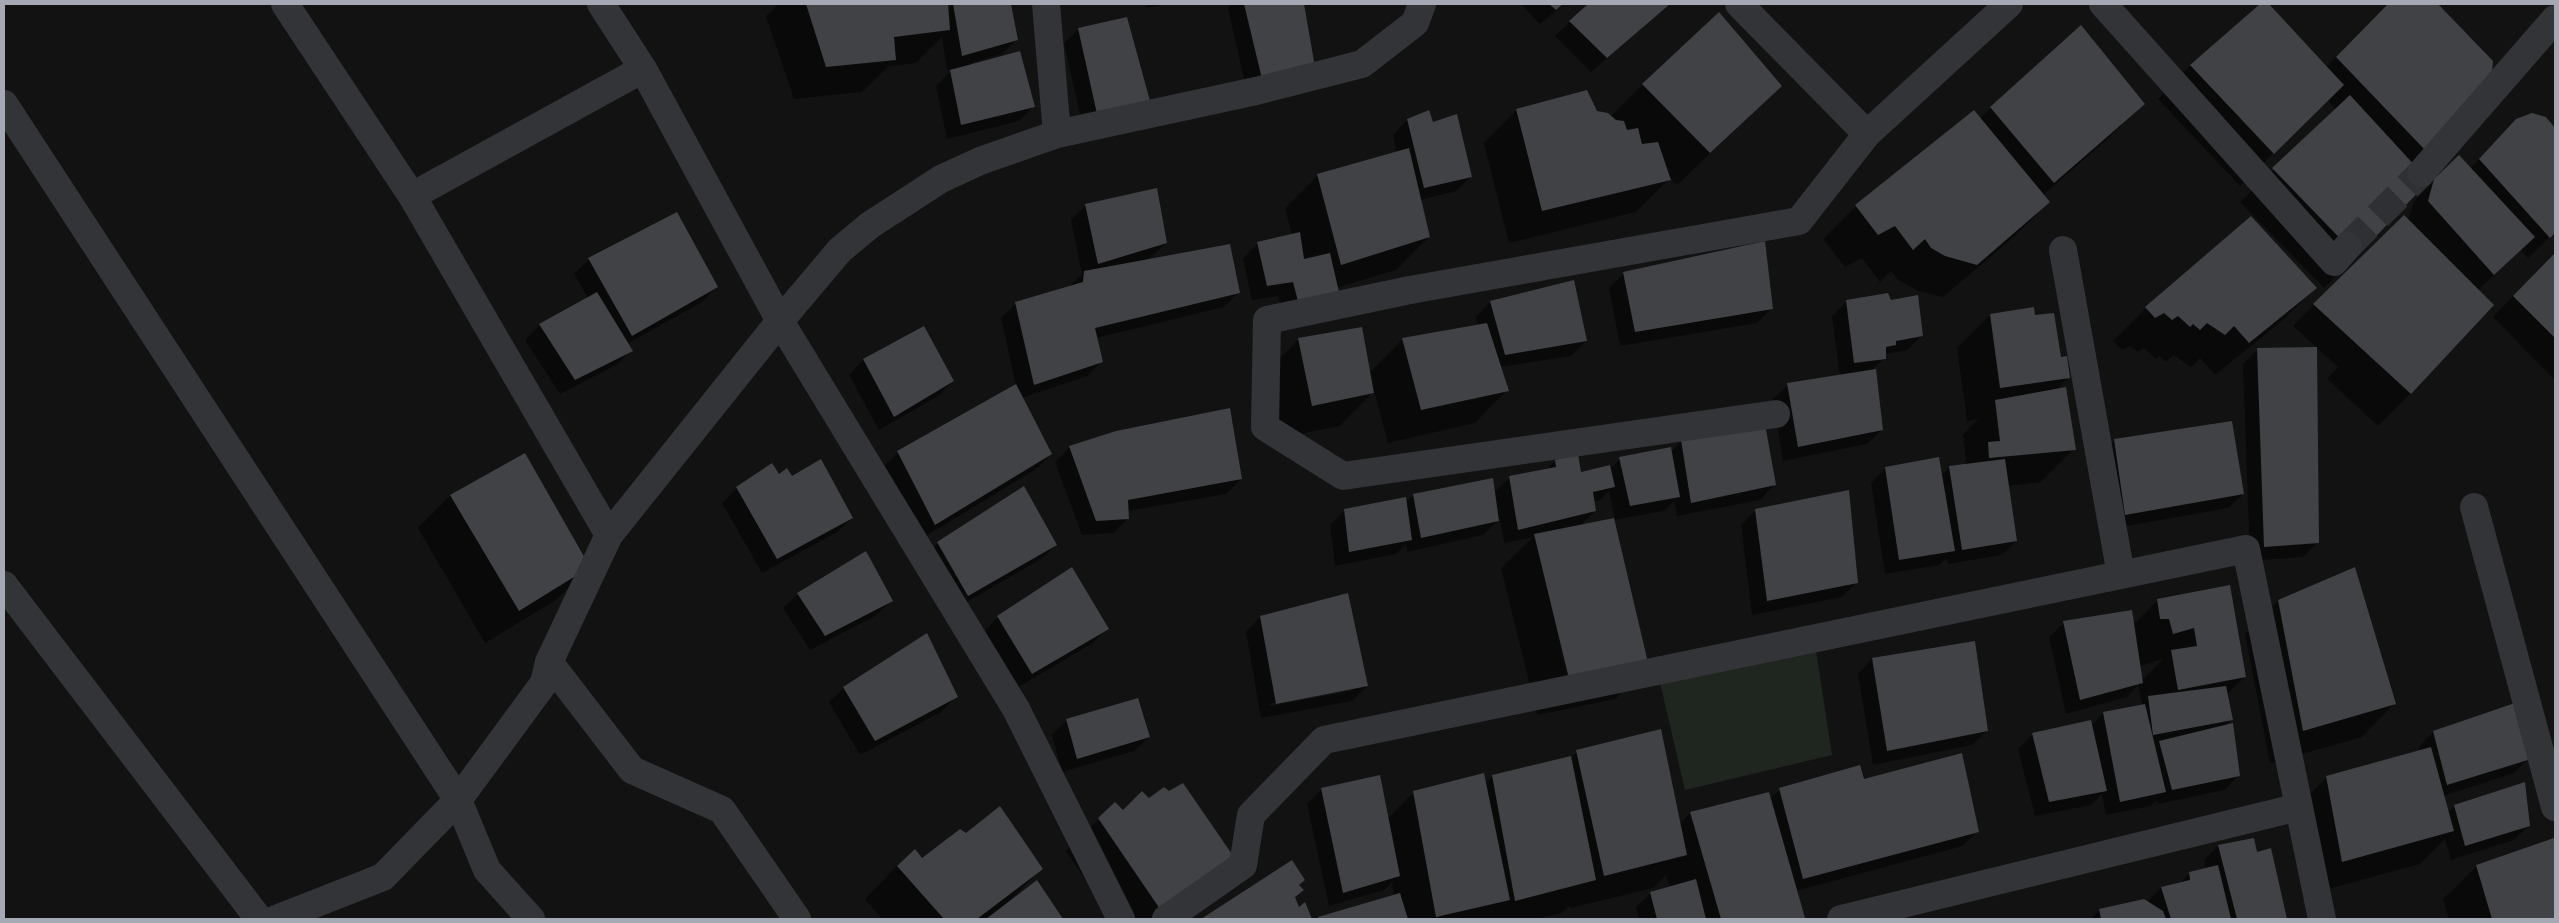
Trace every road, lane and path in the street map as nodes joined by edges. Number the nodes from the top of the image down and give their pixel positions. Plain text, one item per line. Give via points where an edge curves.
1 (285, 4) edge
2 (602, 4) edge
3 (1046, 4) edge
4 (1422, 4) edge
5 (1739, 4) edge
6 (2009, 4) edge
7 (2103, 4) edge
8 (2555, 19) edge
9 (643, 69) junction
10 (4, 104) edge
11 (1057, 134) junction
12 (1867, 134) junction
13 (2421, 172) tunnel mouth
14 (412, 196) junction
15 (2348, 246) tunnel mouth
16 (2063, 250) dead end
17 (780, 321) junction
18 (1776, 414) dead end
19 (2474, 507) dead end
20 (609, 535) junction
21 (2121, 575) junction
22 (4, 585) edge
23 (549, 662) junction
24 (458, 800) junction
25 (2300, 807) junction
26 (2555, 807) edge
27 (1114, 916) edge
28 (259, 919) edge
29 (276, 919) edge
30 (531, 919) edge
31 (797, 919) edge
32 (1166, 919) edge
33 (1840, 919) edge
34 (2322, 919) edge

1 - 14 street
2 - 9 street
3 - 11 street
4 - 11 street via 1415,23 1362,64 1256,91
5 - 12 street
6 - 12 street
7 - 15 street via 2334,262
8 - 13 street
9 - 14 street
9 - 17 street
10 - 24 street
11 - 17 street via 980,161 903,202 840,250
12 - 18 street via 1799,221 1410,290 1267,320 1265,426 1343,476
14 - 20 street
16 - 21 street
17 - 20 street
17 - 27 street via 1016,708
19 - 26 street
20 - 23 street
21 - 25 street via 2246,549
21 - 32 street via 1324,740 1251,815 1243,866
22 - 28 street
23 - 24 street via 544,683
23 - 31 street via 632,770 722,810
24 - 29 street via 383,877
24 - 30 street via 488,870
25 - 33 street
25 - 34 street

